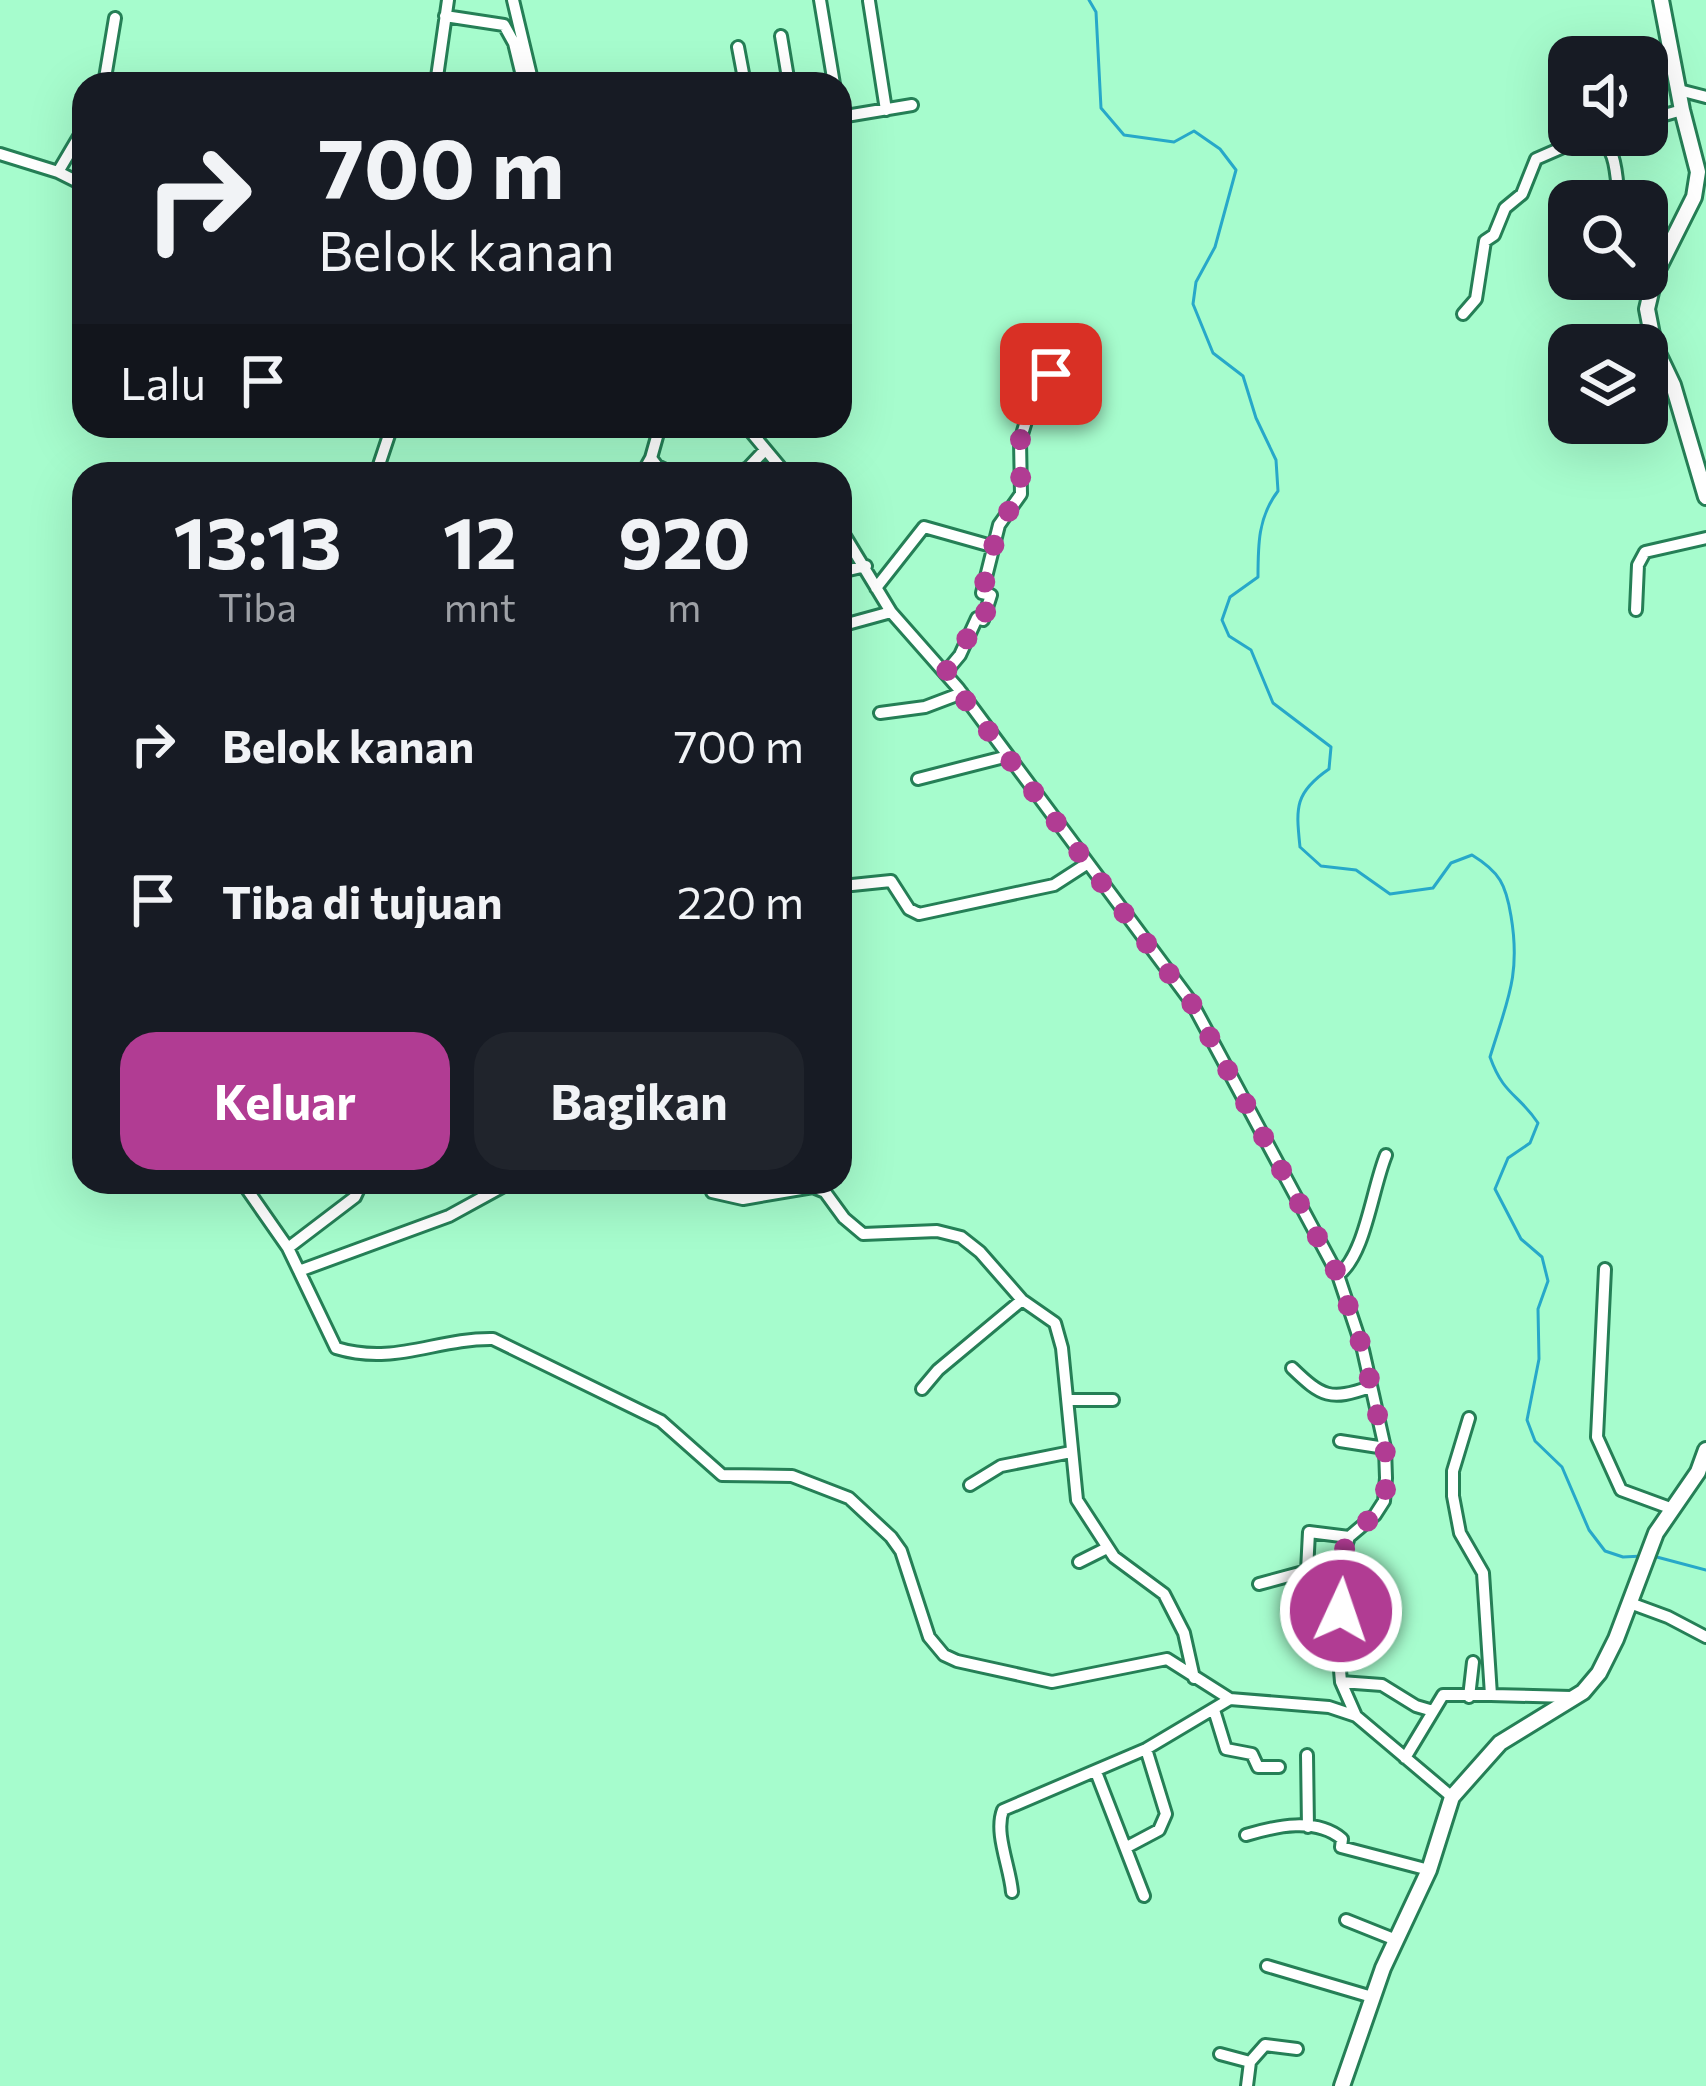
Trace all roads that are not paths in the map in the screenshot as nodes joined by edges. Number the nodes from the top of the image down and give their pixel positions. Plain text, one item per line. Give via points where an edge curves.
1 (448, 0) edge
2 (513, 0) edge
3 (820, 0) edge
4 (1661, 0) edge
5 (869, 1) edge
6 (446, 16) junction
7 (115, 18) dead end
8 (781, 36) dead end
9 (739, 47) dead end
10 (106, 72) edge
11 (438, 72) edge
12 (524, 72) edge
13 (526, 72) edge
14 (743, 72) edge
15 (787, 72) edge
16 (832, 72) edge
17 (1679, 90) junction
18 (1706, 98) edge
19 (912, 105) dead end
20 (886, 110) junction
21 (1682, 110) junction
22 (1668, 114) edge
23 (852, 115) edge
24 (72, 148) edge
25 (1548, 153) edge
26 (0, 154) edge
27 (58, 172) junction
28 (72, 178) edge
29 (1668, 238) edge
30 (1649, 300) edge
31 (1463, 314) dead end
32 (1052, 368) dead end
33 (657, 438) edge
34 (755, 438) edge
35 (764, 451) junction
36 (651, 458) junction
37 (649, 462) edge
38 (654, 462) edge
39 (754, 462) edge
40 (775, 462) edge
41 (1706, 497) edge
42 (1706, 538) edge
43 (852, 546) edge
44 (995, 548) junction
45 (866, 566) junction
46 (852, 569) edge
47 (876, 588) junction
48 (1636, 610) dead end
49 (891, 612) junction
50 (852, 623) edge
51 (945, 673) junction
52 (962, 693) junction
53 (880, 713) dead end
54 (1008, 756) junction
55 (918, 779) dead end
56 (1085, 865) junction
57 (852, 885) dead end
58 (1386, 1155) dead end
59 (250, 1194) edge
60 (356, 1194) edge
61 (489, 1194) edge
62 (721, 1194) edge
63 (772, 1194) edge
64 (826, 1194) edge
65 (288, 1249) junction
66 (1605, 1269) dead end
67 (299, 1271) junction
68 (1338, 1275) junction
69 (1022, 1300) junction
70 (1292, 1368) dead end
71 (1370, 1387) junction
72 (922, 1389) dead end
73 (1069, 1400) junction
74 (1113, 1400) dead end
75 (1469, 1418) dead end
76 (1340, 1441) dead end
77 (1385, 1448) junction
78 (1706, 1450) edge
79 (1071, 1452) junction
80 (970, 1485) dead end
81 (1670, 1508) junction
82 (1353, 1533) junction
83 (1107, 1548) junction
84 (1079, 1562) dead end
85 (1258, 1584) dead end
86 (1630, 1604) junction
87 (1706, 1636) edge
88 (1473, 1663) dead end
89 (1194, 1678) junction
90 (1341, 1682) junction
91 (1491, 1695) junction
92 (1469, 1697) junction
93 (1574, 1697) junction
94 (1230, 1700) junction
95 (1214, 1710) junction
96 (1433, 1711) junction
97 (1356, 1716) junction
98 (1146, 1749) junction
99 (1307, 1755) dead end
100 (1405, 1759) junction
101 (1279, 1767) dead end
102 (1096, 1772) junction
103 (1452, 1797) junction
104 (1308, 1827) junction
105 (1246, 1835) dead end
106 (1126, 1847) junction
107 (1429, 1870) junction
108 (1012, 1892) dead end
109 (1144, 1896) dead end
110 (1346, 1919) dead end
111 (1396, 1940) junction
112 (1267, 1966) dead end
113 (1372, 1997) junction
114 (1297, 2049) dead end
115 (1220, 2054) dead end
116 (1250, 2062) junction
117 (1247, 2086) edge
118 (1342, 2086) edge

1 - 6 street
2 - 13 street
3 - 16 street
4 - 17 main road
5 - 20 street
6 - 11 street
6 - 12 street via 504,25
7 - 10 street
8 - 15 street
9 - 14 street
17 - 18 street
17 - 21 main road
19 - 20 street
20 - 23 street
21 - 22 street
21 - 29 main road via 1696,188
24 - 27 street
25 - 31 street via 1531,165 1522,194 1485,242 1476,299
26 - 27 street
27 - 28 street
30 - 41 main road via 1654,345
32 - 44 street via 1051,392 1020,441 1021,494 999,525
33 - 36 street
34 - 35 street
35 - 39 street
35 - 40 street
36 - 37 street
36 - 38 street
42 - 48 street via 1645,552
43 - 45 street
44 - 47 street via 924,527
44 - 51 street via 983,620 977,618
45 - 46 street
45 - 47 street
47 - 49 street
49 - 50 street
49 - 51 street
51 - 52 street
52 - 53 street
52 - 54 street
54 - 55 street
54 - 56 street
56 - 57 street via 1054,886 919,914 891,881
56 - 68 street via 1205,1025
58 - 68 street via 1357,1257
59 - 65 street
60 - 65 street
61 - 67 street
62 - 63 street
64 - 69 street via 863,1234 951,1232
65 - 67 street
66 - 81 street via 1597,1437 1622,1490
67 - 89 street via 336,1348 386,1356 493,1339 661,1421 722,1475 791,1476 849,1498 901,1552 929,1637 957,1661 1052,1682 1164,1658
68 - 71 street
69 - 72 street
69 - 73 street via 1057,1327
70 - 71 street via 1336,1396
71 - 77 street
73 - 74 street
73 - 79 street
75 - 91 street via 1453,1496 1460,1533 1483,1573
76 - 77 street
77 - 82 street via 1384,1501
78 - 81 main road
79 - 80 street via 1001,1466
79 - 83 street via 1077,1500
81 - 86 main road
82 - 85 street via 1309,1532 1306,1571
82 - 90 street via 1341,1562
83 - 84 street
83 - 89 street via 1163,1594
86 - 87 street
86 - 93 main road via 1599,1672
88 - 92 street
89 - 94 street
90 - 96 street via 1382,1685
90 - 97 street
91 - 92 street
91 - 93 street
92 - 96 street via 1443,1695
93 - 103 main road via 1500,1742
94 - 95 street
94 - 97 street via 1329,1706
95 - 98 street
95 - 101 street via 1226,1749
96 - 100 street
97 - 100 street
98 - 102 street
98 - 106 street via 1166,1814 1159,1830
99 - 104 street
100 - 103 street
102 - 106 street
102 - 108 street via 999,1816
103 - 107 main road
104 - 105 street
104 - 107 street via 1333,1831 1341,1847
106 - 109 street
107 - 111 main road
110 - 111 street
111 - 113 main road
112 - 113 street
113 - 118 main road
114 - 116 street via 1265,2045
115 - 116 street
116 - 117 street

